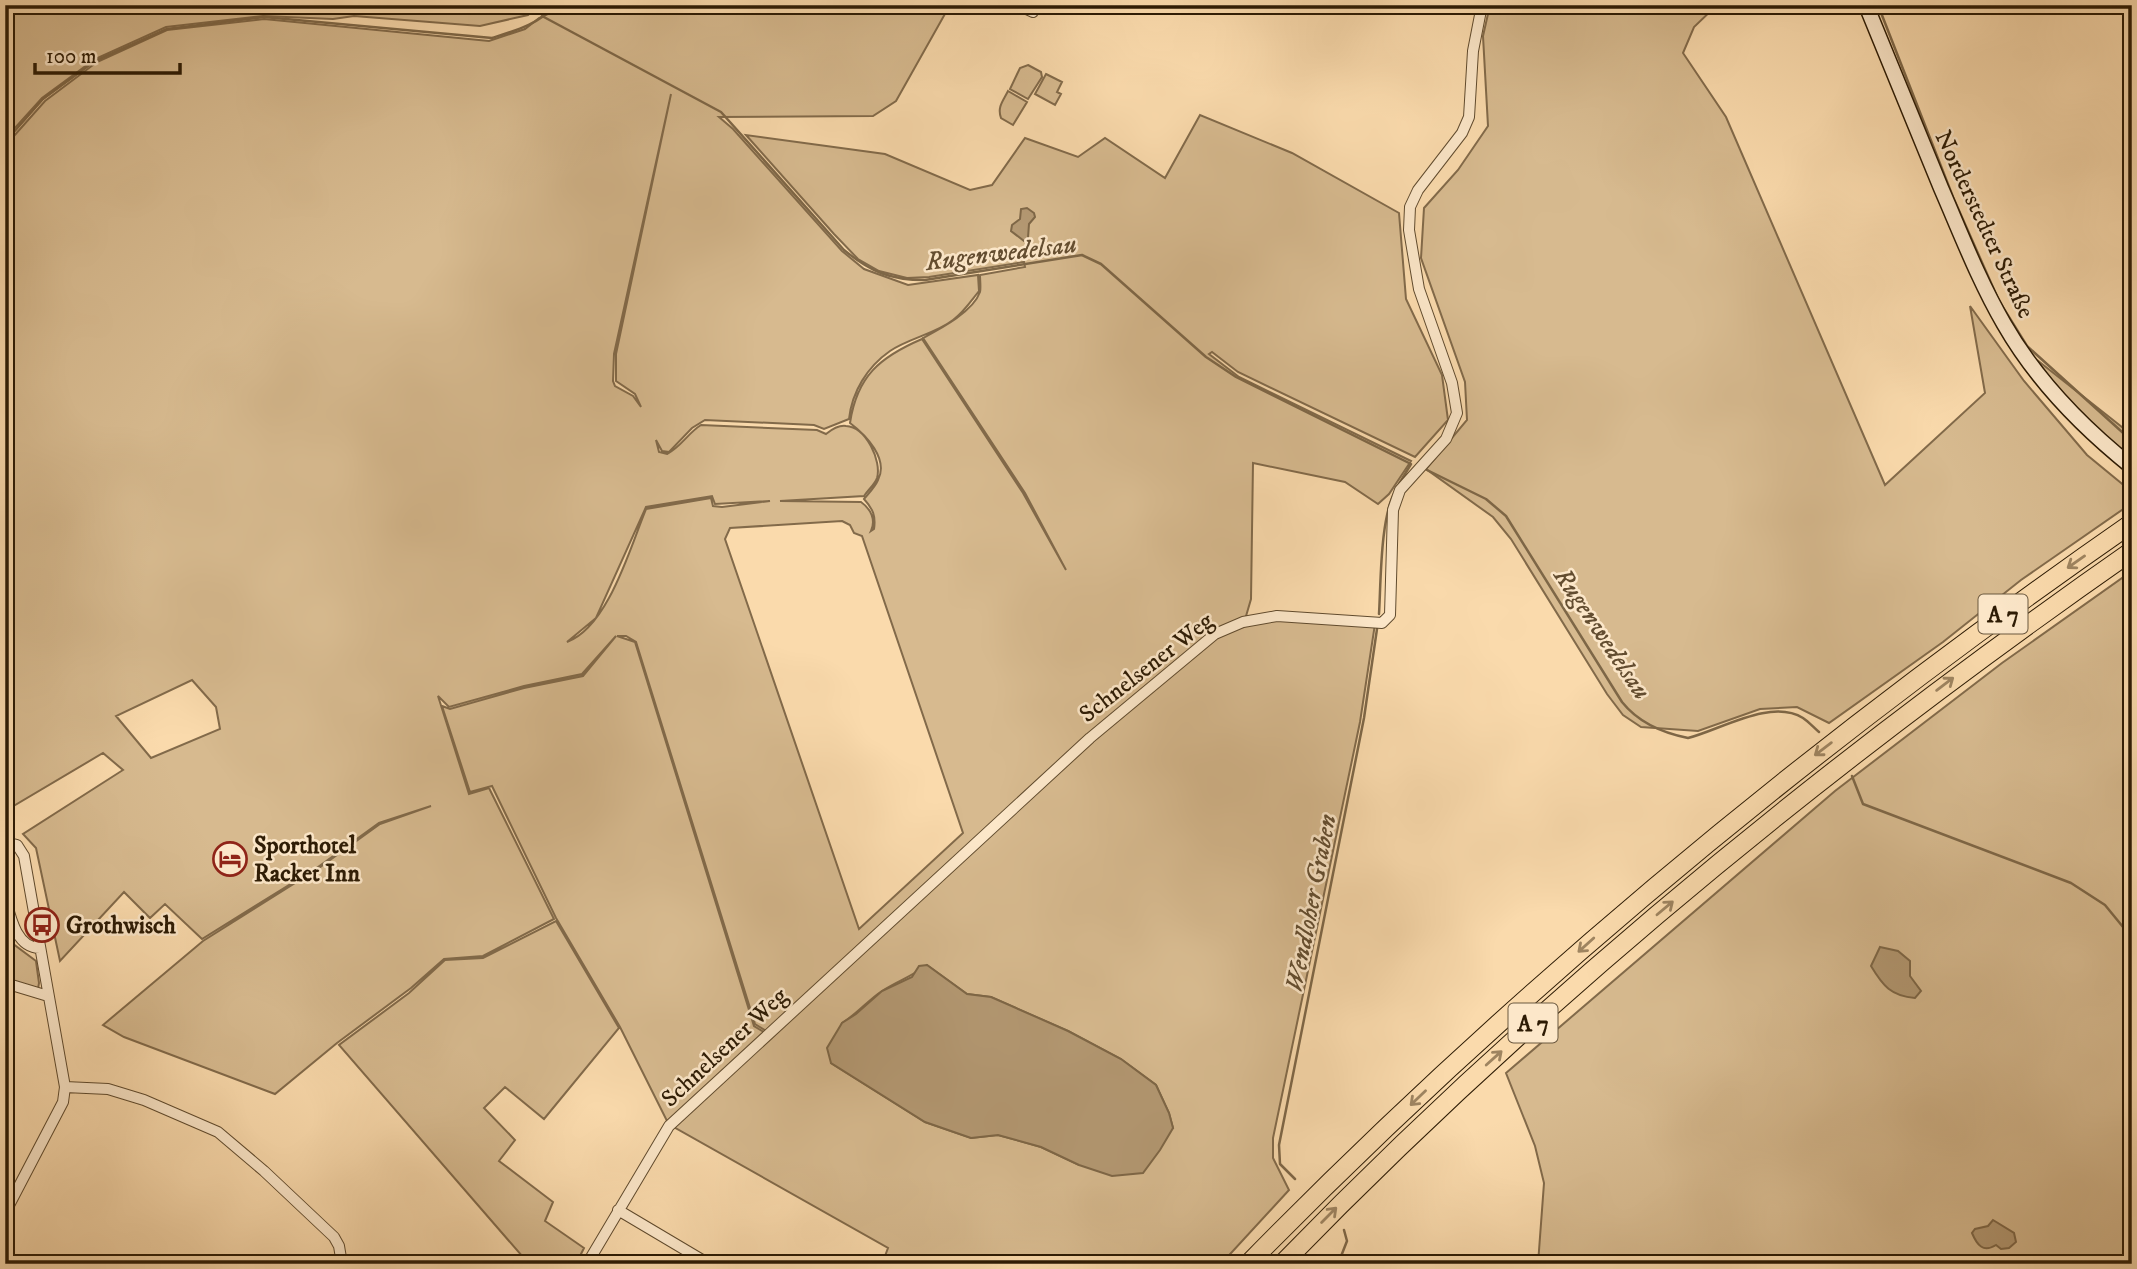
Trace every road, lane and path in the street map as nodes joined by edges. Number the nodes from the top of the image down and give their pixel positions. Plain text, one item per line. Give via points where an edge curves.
1 (1018, 5) edge
2 (1482, 5) edge
3 (1866, 5) edge
4 (1033, 12) dead end
5 (2132, 467) edge
6 (2132, 523) edge
7 (2132, 551) edge
8 (5, 842) edge
9 (5, 897) edge
10 (40, 948) junction
11 (5, 983) edge
12 (48, 996) junction
13 (65, 1087) junction
14 (618, 1210) junction
15 (5, 1213) edge
16 (342, 1264) edge
17 (587, 1264) edge
18 (709, 1264) edge
19 (1248, 1264) edge
20 (1282, 1264) edge

1 - 4 street
2 - 14 street, Schnelsener Weg via 1472,51 1469,117 1410,207 1409,230 1419,289 1452,383 1457,413 1446,439 1400,490 1393,510 1390,615 1382,623 1277,616 1243,622 1215,634 1090,738 668,1126
3 - 5 main road, Norderstedter Straße via 1955,220 2005,325 2060,400
6 -> 19 highway, A 7 via 1905,686 1686,859 1448,1069
20 -> 7 highway, A 7 via 1401,1144 1680,895 1940,688
8 - 10 street via 23,852
9 - 10 street via 19,937 28,946
10 - 12 street
11 - 12 street
12 - 13 street
13 - 15 street via 63,1102
13 - 16 street via 108,1089 218,1132 334,1237
14 - 17 street
14 - 18 street

